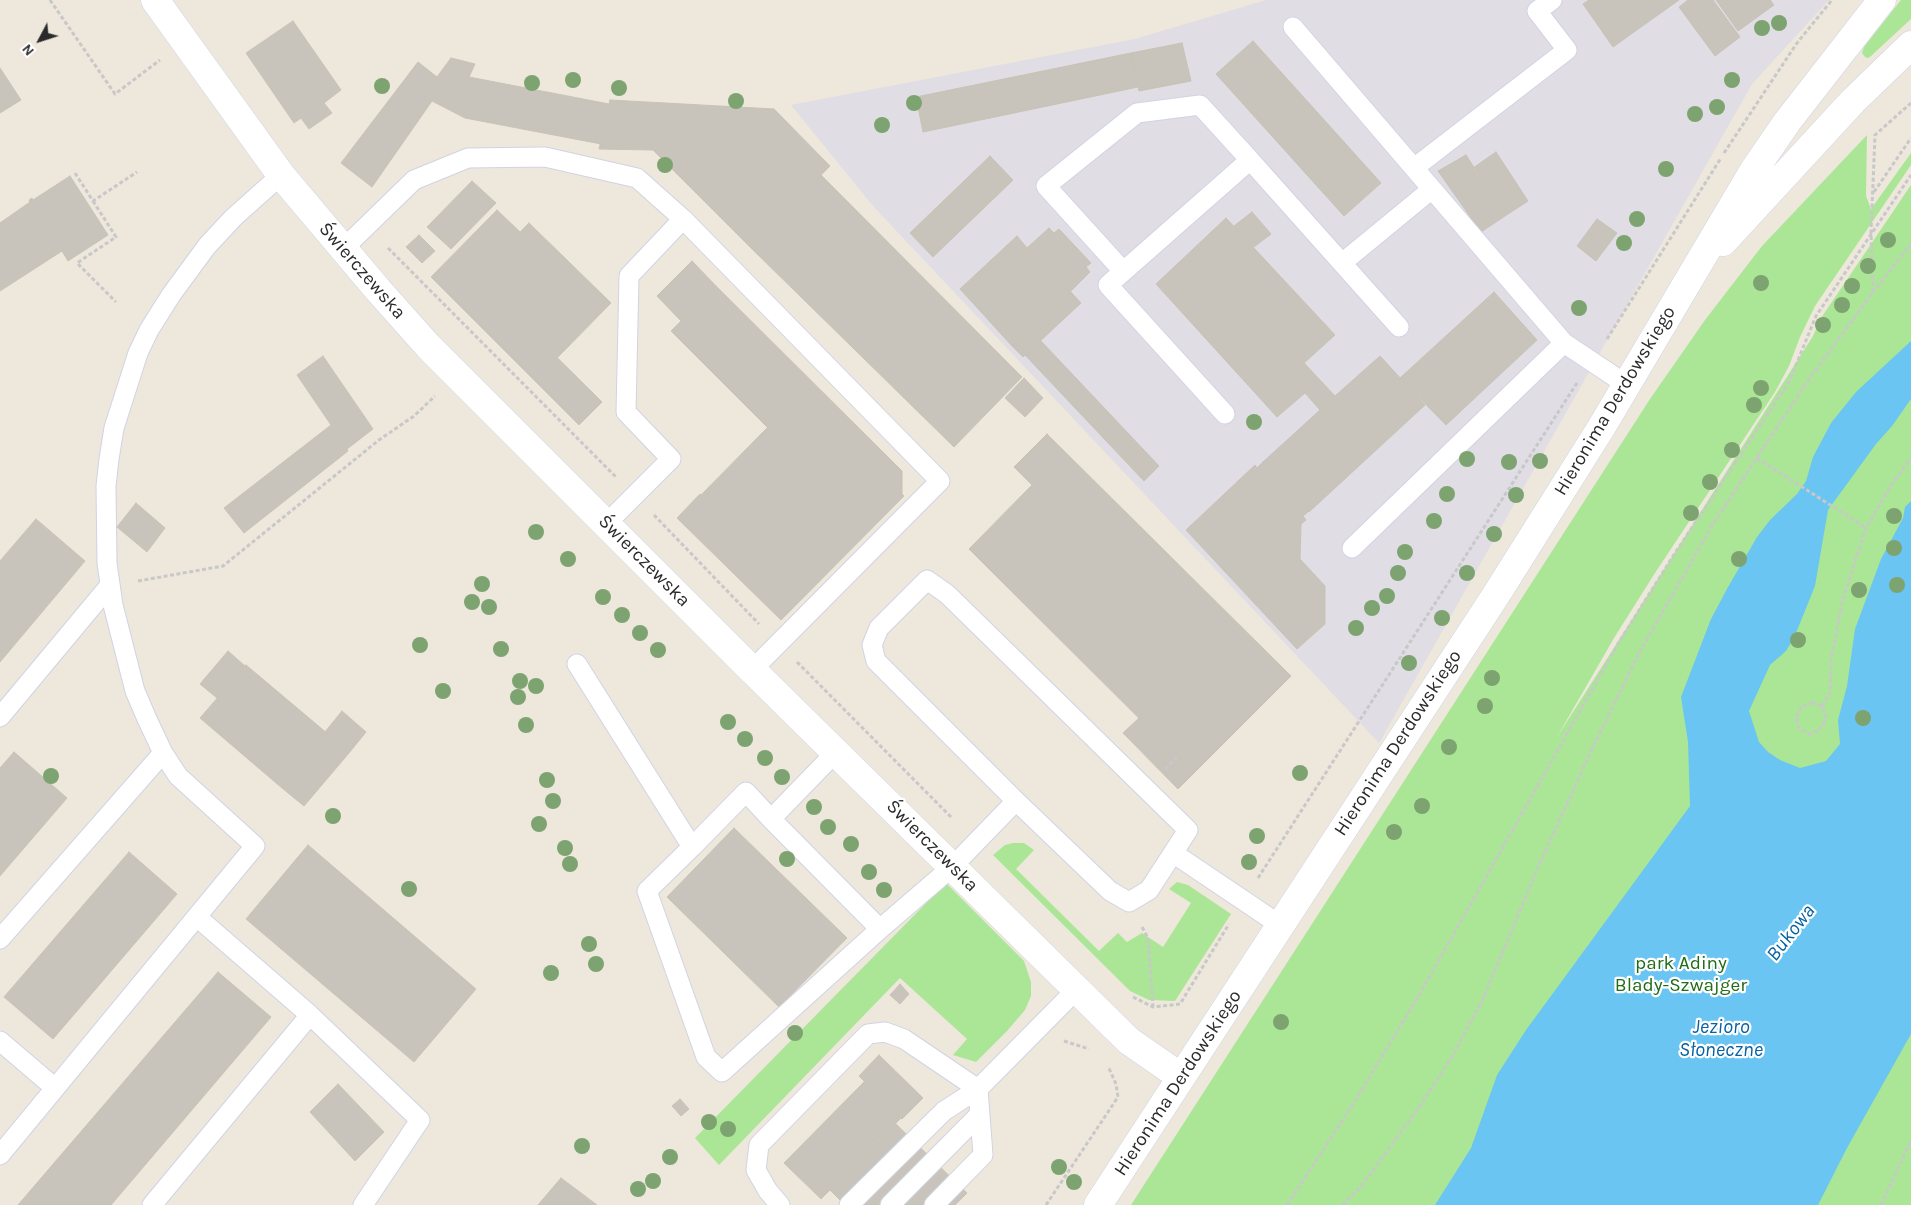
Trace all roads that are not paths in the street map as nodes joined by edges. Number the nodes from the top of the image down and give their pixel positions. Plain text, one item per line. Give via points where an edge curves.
1 (155, 0) edge
2 (1552, 0) edge
3 (1882, 0) edge
4 (1293, 27) dead end
5 (1911, 45) edge
6 (1250, 160) junction
7 (1414, 168) junction
8 (282, 175) junction
9 (1432, 189) junction
10 (683, 219) junction
11 (343, 249) junction
12 (1342, 263) junction
13 (1123, 272) junction
14 (1691, 276) junction
15 (1399, 327) dead end
16 (1564, 343) junction
17 (1626, 385) junction
18 (1225, 414) dead end
19 (607, 523) junction
20 (1352, 548) dead end
21 (110, 585) junction
22 (577, 664) dead end
23 (752, 670) junction
24 (0, 717) edge
25 (836, 752) junction
26 (163, 754) junction
27 (1016, 801) junction
28 (771, 819) junction
29 (692, 847) junction
30 (1174, 852) junction
31 (952, 867) junction
32 (197, 916) junction
33 (1280, 925) junction
34 (880, 929) junction
35 (0, 939) edge
36 (1076, 990) junction
37 (310, 1015) junction
38 (0, 1041) edge
39 (1181, 1077) junction
40 (56, 1088) junction
41 (978, 1089) junction
42 (980, 1114) junction
43 (0, 1155) edge
44 (152, 1205) edge
45 (363, 1205) edge
46 (780, 1205) edge
47 (849, 1205) edge
48 (890, 1205) edge
49 (934, 1205) edge
50 (1098, 1205) edge

1 - 8 main road, Świerczewska
2 - 7 lane via 1537,11 1567,50
3 - 14 main road, Hieronima Derdowskiego via 1759,162
4 - 7 lane
5 - 14 main road, Hieronima Derdowskiego via 1853,101
6 - 12 lane
6 - 13 lane
6 - 13 lane via 1200,105 1182,107 1137,113 1046,186
7 - 9 lane
8 - 11 main road, Świerczewska
8 - 21 lane via 207,246 170,294 138,353 114,428 108,459 107,554
9 - 12 lane
9 - 16 lane
10 - 11 lane via 637,178 545,157 468,158 414,180
10 - 19 lane via 629,276 626,412 671,459
10 - 23 lane via 940,481
11 - 19 main road, Świerczewska via 428,346
12 - 15 lane
13 - 18 lane via 1108,285
14 - 17 main road, Hieronima Derdowskiego
16 - 17 lane
16 - 20 lane
17 - 33 main road, Hieronima Derdowskiego via 1496,596
19 - 23 main road, Świerczewska
21 - 24 lane
21 - 26 lane via 135,691
22 - 29 lane
23 - 25 main road, Świerczewska
25 - 28 lane
25 - 31 main road, Świerczewska
26 - 32 lane via 178,776 255,846
26 - 35 lane
27 - 30 lane via 1110,891 1129,902 1149,890
27 - 30 lane via 876,661 872,645 879,628 927,580 947,594 1188,830
27 - 31 lane
28 - 29 lane via 746,792
28 - 34 lane
29 - 34 lane via 648,891 706,1057 722,1072
30 - 33 lane
31 - 34 lane
31 - 36 main road, Świerczewska
32 - 37 lane
32 - 40 lane
33 - 39 main road, Hieronima Derdowskiego
36 - 39 main road, Świerczewska via 1129,1041
36 - 41 lane
37 - 44 lane
37 - 45 lane via 420,1120
38 - 40 lane
39 - 50 main road, Hieronima Derdowskiego
40 - 43 lane
41 - 42 lane
41 - 46 lane via 904,1039 885,1032 868,1034 759,1145 756,1170
41 - 47 lane via 944,1111
42 - 48 lane
42 - 49 lane via 984,1155

